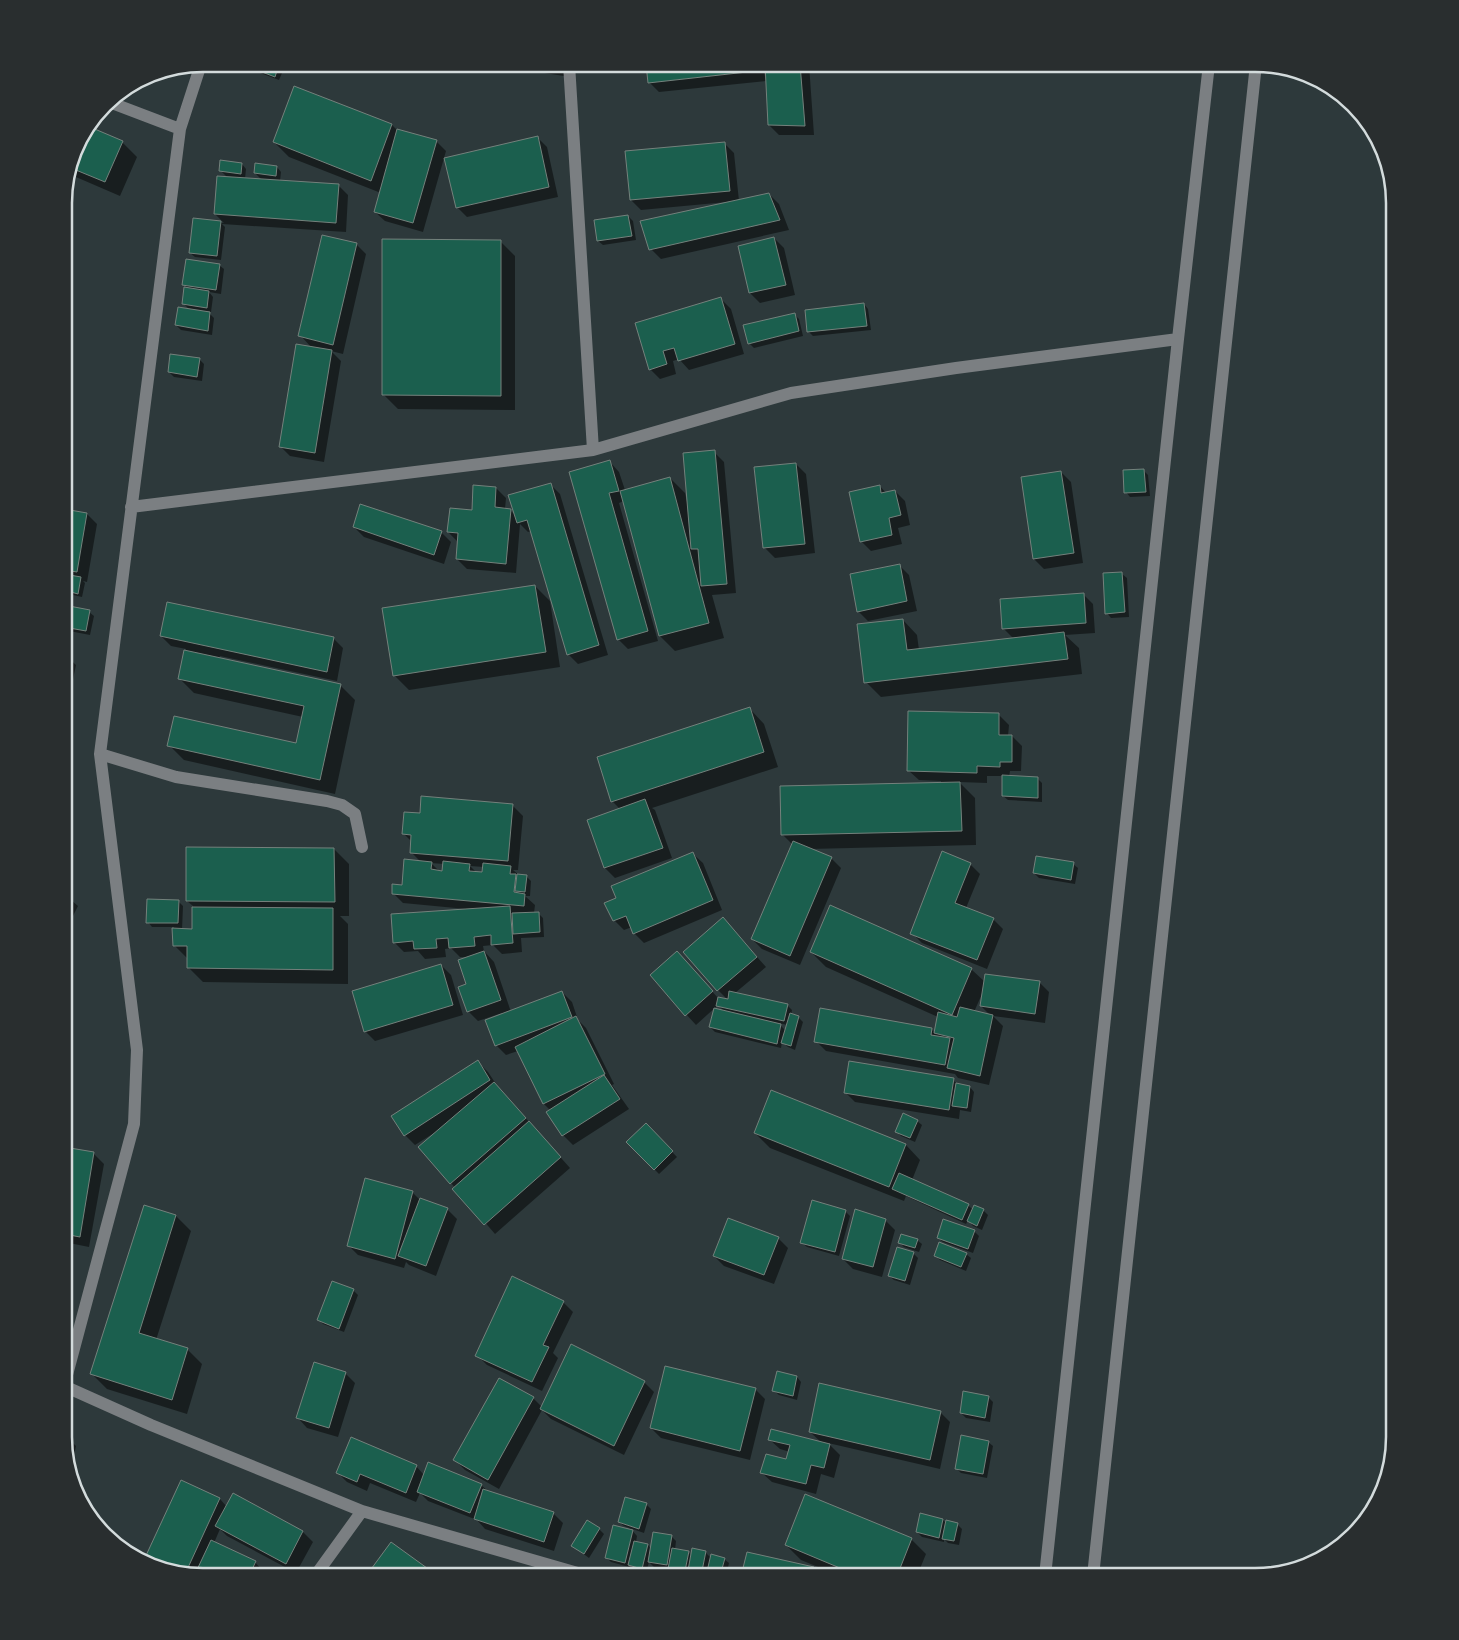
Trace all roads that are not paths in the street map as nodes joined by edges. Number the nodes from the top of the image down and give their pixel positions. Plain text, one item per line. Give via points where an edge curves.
1 (198, 73) edge
2 (570, 73) edge
3 (1208, 73) edge
4 (1255, 73) edge
5 (117, 105) edge
6 (180, 129) junction
7 (1178, 339) junction
8 (593, 450) junction
9 (131, 507) junction
10 (100, 754) junction
11 (362, 847) dead end
12 (72, 1356) edge
13 (72, 1390) edge
14 (362, 1511) junction
15 (321, 1568) edge
16 (560, 1568) edge
17 (1046, 1568) edge
18 (1094, 1568) edge

1 - 6 street
2 - 8 street
3 - 7 street
4 - 18 street
5 - 6 street
6 - 9 street
7 - 8 street via 791,393
7 - 17 street
8 - 9 street
9 - 10 street
10 - 11 street via 176,777 342,805 356,814
10 - 12 street via 137,1050 134,1124
13 - 14 street
14 - 15 street
14 - 16 street

